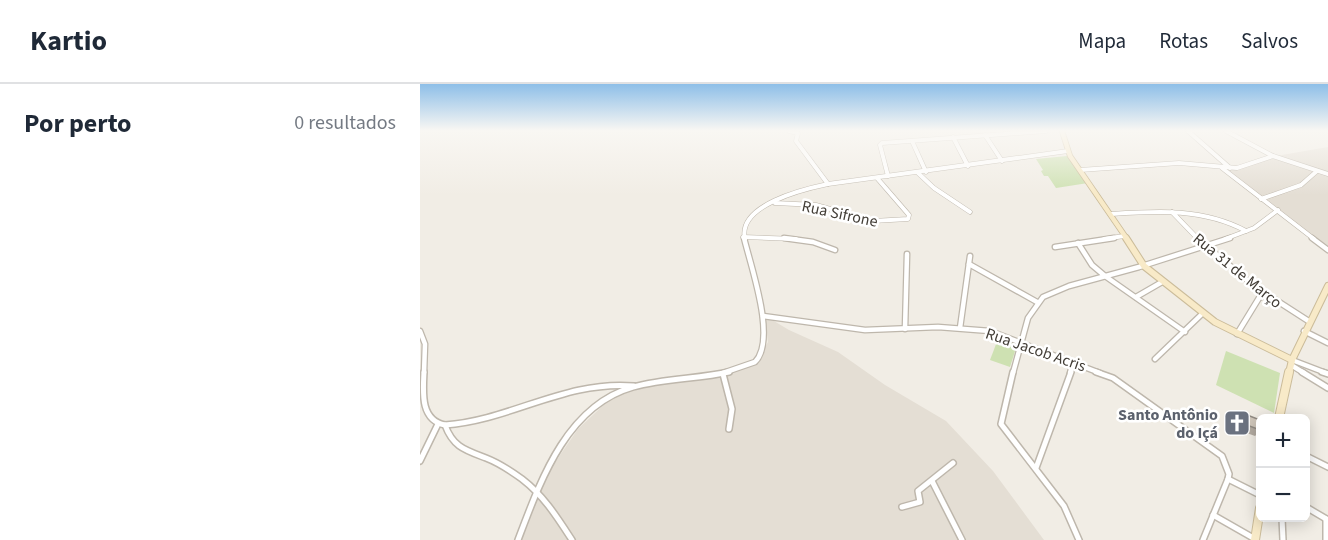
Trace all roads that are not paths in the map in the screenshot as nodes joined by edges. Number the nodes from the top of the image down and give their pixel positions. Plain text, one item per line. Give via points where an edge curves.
1 (804, 152) edge
2 (882, 152) edge
3 (917, 152) edge
4 (961, 152) edge
5 (996, 152) edge
6 (1212, 152) edge
7 (1266, 152) edge
8 (1069, 154) joint
9 (1273, 156) junction
10 (1002, 161) junction
11 (968, 166) junction
12 (1222, 168) junction
13 (1230, 168) junction
14 (1080, 170) junction
15 (1317, 171) junction
16 (926, 172) junction
17 (918, 173) junction
18 (1328, 174) edge
19 (888, 176) junction
20 (877, 178) junction
21 (828, 184) junction
22 (1261, 199) junction
23 (772, 203) junction
24 (1278, 210) junction
25 (970, 212) dead end
26 (1172, 212) junction
27 (1111, 214) junction
28 (1246, 231) junction
29 (1124, 236) junction
30 (743, 237) junction
31 (1078, 243) junction
32 (1203, 246) junction
33 (1055, 247) dead end
34 (835, 250) dead end
35 (1328, 250) edge
36 (907, 254) dead end
37 (970, 256) dead end
38 (969, 264) junction
39 (1144, 266) junction
40 (1104, 276) junction
41 (1162, 282) junction
42 (1328, 286) edge
43 (1264, 295) junction
44 (1137, 297) junction
45 (1325, 297) edge
46 (1037, 302) junction
47 (1203, 313) junction
48 (763, 316) junction
49 (1310, 322) junction
50 (960, 328) junction
51 (905, 329) junction
52 (420, 331) edge
53 (1305, 331) junction
54 (1185, 332) junction
55 (1237, 334) junction
56 (1021, 342) junction
57 (1328, 344) edge
58 (1155, 359) dead end
59 (1073, 362) junction
60 (1292, 362) junction
61 (723, 374) junction
62 (1328, 374) edge
63 (636, 387) junction
64 (1328, 388) edge
65 (1280, 414) edge
66 (438, 424) junction
67 (446, 425) junction
68 (729, 429) dead end
69 (1310, 458) edge
70 (420, 461) edge
71 (952, 463) dead end
72 (1328, 467) edge
73 (1036, 468) junction
74 (1228, 479) junction
75 (932, 481) junction
76 (537, 492) junction
77 (1256, 493) edge
78 (902, 507) dead end
79 (1310, 510) edge
80 (1214, 516) junction
81 (1327, 520) edge
82 (1259, 522) edge
83 (1282, 522) edge
84 (1257, 539) edge
85 (518, 540) edge
86 (572, 540) edge
87 (962, 540) edge
88 (1079, 540) edge
89 (1203, 540) edge
90 (1283, 540) edge
91 (1326, 540) edge

1 - 21 street
2 - 19 street
3 - 16 street
4 - 11 street
5 - 10 street
6 - 13 street
7 - 9 street
8 - 10 street
8 - 14 street
9 - 13 street
9 - 15 street
10 - 11 street
11 - 16 street
12 - 13 street
12 - 14 street via 1179,163
12 - 22 street
14 - 27 street
15 - 18 street
15 - 22 street via 1301,185
16 - 17 street
17 - 19 street
17 - 25 street
19 - 20 street
20 - 21 street
20 - 23 street, Rua Sifrone via 909,215 908,219 873,222 816,205
21 - 23 street via 799,190
22 - 24 street
23 - 30 street via 748,220
24 - 28 street
24 - 35 street
26 - 27 street
26 - 28 street via 1212,216
26 - 32 street, Rua 31 de Março
27 - 29 street
28 - 32 street
29 - 31 street
29 - 39 street
30 - 34 street via 782,236
30 - 48 street
31 - 33 street
31 - 40 street
32 - 39 street
32 - 43 street, Rua 31 de Março
36 - 51 street
37 - 38 street
38 - 46 street
38 - 50 street
39 - 40 street
39 - 41 street
40 - 44 street
40 - 46 street via 1052,292
41 - 44 street
41 - 47 street
42 - 45 street
43 - 49 street, Rua 31 de Março
43 - 55 street
44 - 54 street
45 - 49 street
46 - 56 street
47 - 54 street
47 - 55 street
48 - 51 street, Rua Jacob Acris via 865,330
48 - 61 street via 765,341 758,358
49 - 53 street
50 - 51 street, Rua Jacob Acris
50 - 56 street, Rua Jacob Acris via 990,331
52 - 66 street via 425,344 423,403 425,411
53 - 57 street
53 - 60 street
54 - 58 street
55 - 60 street
56 - 59 street, Rua Jacob Acris
56 - 73 street via 1001,424
59 - 73 street
59 - 74 street, Rua Jacob Acris via 1126,386 1215,449 1222,456
60 - 62 street
60 - 64 street
60 - 65 street
61 - 63 street
61 - 68 street via 732,409
63 - 67 street via 605,385 564,392 481,421
63 - 76 street via 611,396 585,417 542,476
66 - 67 street
66 - 70 street
67 - 76 street via 449,438 460,449 503,467
69 - 72 street
71 - 75 street
73 - 88 street via 1064,506
74 - 77 street
74 - 80 street
75 - 78 street via 918,491 920,502
75 - 87 street
76 - 85 street
76 - 86 street
79 - 81 street
80 - 84 street
80 - 89 street
81 - 91 street
82 - 84 street
83 - 90 street

